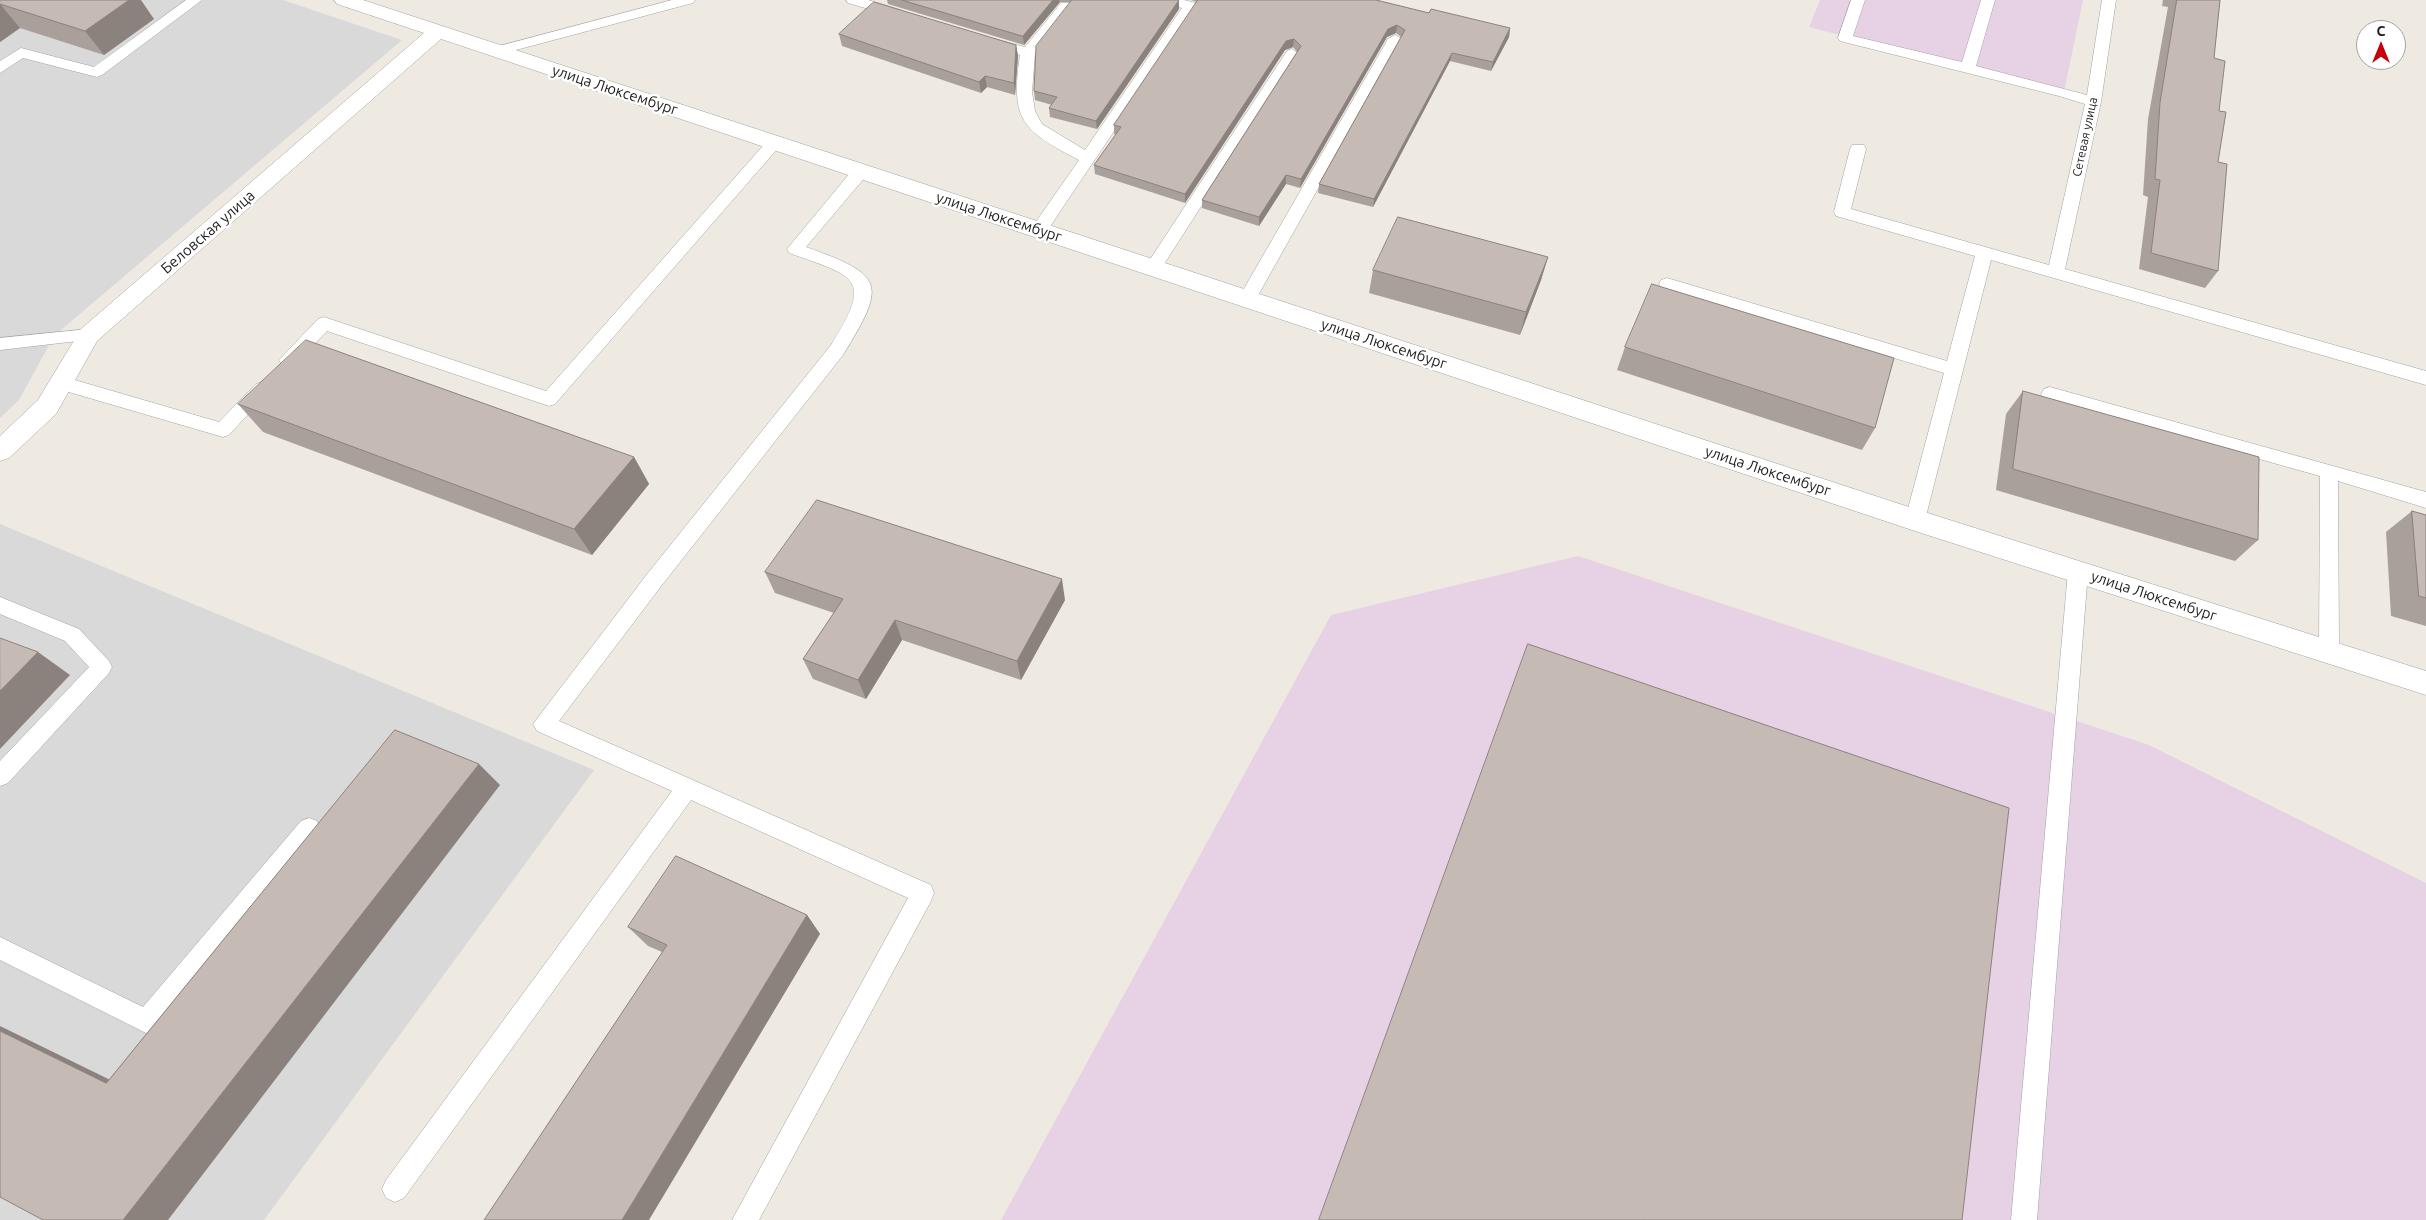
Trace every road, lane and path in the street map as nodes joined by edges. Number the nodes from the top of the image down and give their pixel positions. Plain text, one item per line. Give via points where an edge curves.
1 (196, 0) edge
2 (344, 0) edge
3 (688, 0) edge
4 (853, 0) edge
5 (1166, 0) edge
6 (1858, 0) edge
7 (1988, 0) edge
8 (2109, 0) edge
9 (1066, 6) edge
10 (908, 17) edge
11 (438, 31) junction
12 (973, 36) edge
13 (1395, 40) dead end
14 (497, 51) junction
15 (1028, 53) junction
16 (1292, 54) dead end
17 (0, 68) edge
18 (1968, 68) junction
19 (2093, 102) junction
20 (774, 142) junction
21 (1858, 149) dead end
22 (1088, 158) junction
23 (861, 171) junction
24 (1038, 230) junction
25 (1984, 253) junction
26 (1153, 268) junction
27 (2056, 273) junction
28 (1667, 284) dead end
29 (1247, 299) junction
30 (89, 335) junction
31 (0, 344) edge
32 (1954, 369) junction
33 (2426, 378) edge
34 (61, 383) junction
35 (2050, 394) dead end
36 (0, 450) edge
37 (2329, 471) junction
38 (2426, 500) edge
39 (1915, 520) junction
40 (2078, 572) junction
41 (0, 605) edge
42 (2329, 652) junction
43 (2426, 683) edge
44 (0, 776) edge
45 (687, 788) junction
46 (309, 828) dead end
47 (0, 948) edge
48 (395, 1189) dead end
49 (745, 1220) edge
50 (2024, 1220) edge

1 - 17 lane via 97,72 21,53
2 - 11 street, улица Люксембург
3 - 14 lane
4 - 10 lane
5 - 22 lane via 1191,6
6 - 18 lane via 1845,38
7 - 18 lane
8 - 19 lane, Сетевая улица
9 - 15 lane
11 - 14 street, улица Люксембург
11 - 30 street, Беловская улица
12 - 15 lane
13 - 29 lane
14 - 20 street, улица Люксембург
15 - 22 lane via 1024,81 1026,107 1038,130
16 - 26 lane
18 - 19 lane
19 - 27 lane, Сетевая улица
20 - 23 street, улица Люксембург
20 - 34 lane via 549,398 324,322 223,430
21 - 25 lane via 1842,212
22 - 24 lane
23 - 24 street, улица Люксембург
23 - 45 lane via 794,249 848,268 862,280 866,296 856,321 837,350 544,724
24 - 26 street, улица Люксембург
25 - 27 lane
25 - 32 lane
26 - 29 street, улица Люксембург
27 - 33 lane
28 - 32 lane
29 - 39 street, улица Люксембург
30 - 31 lane
30 - 34 street, Беловская улица
32 - 39 lane
34 - 36 street, Беловская улица via 47,407
35 - 37 lane
37 - 38 lane
37 - 42 lane
39 - 40 street, улица Люксембург
40 - 42 street, улица Люксембург
40 - 50 lane
41 - 44 lane via 72,635 102,667
42 - 43 street, улица Люксембург
45 - 48 lane
45 - 49 lane via 923,893
46 - 47 lane via 146,1021

